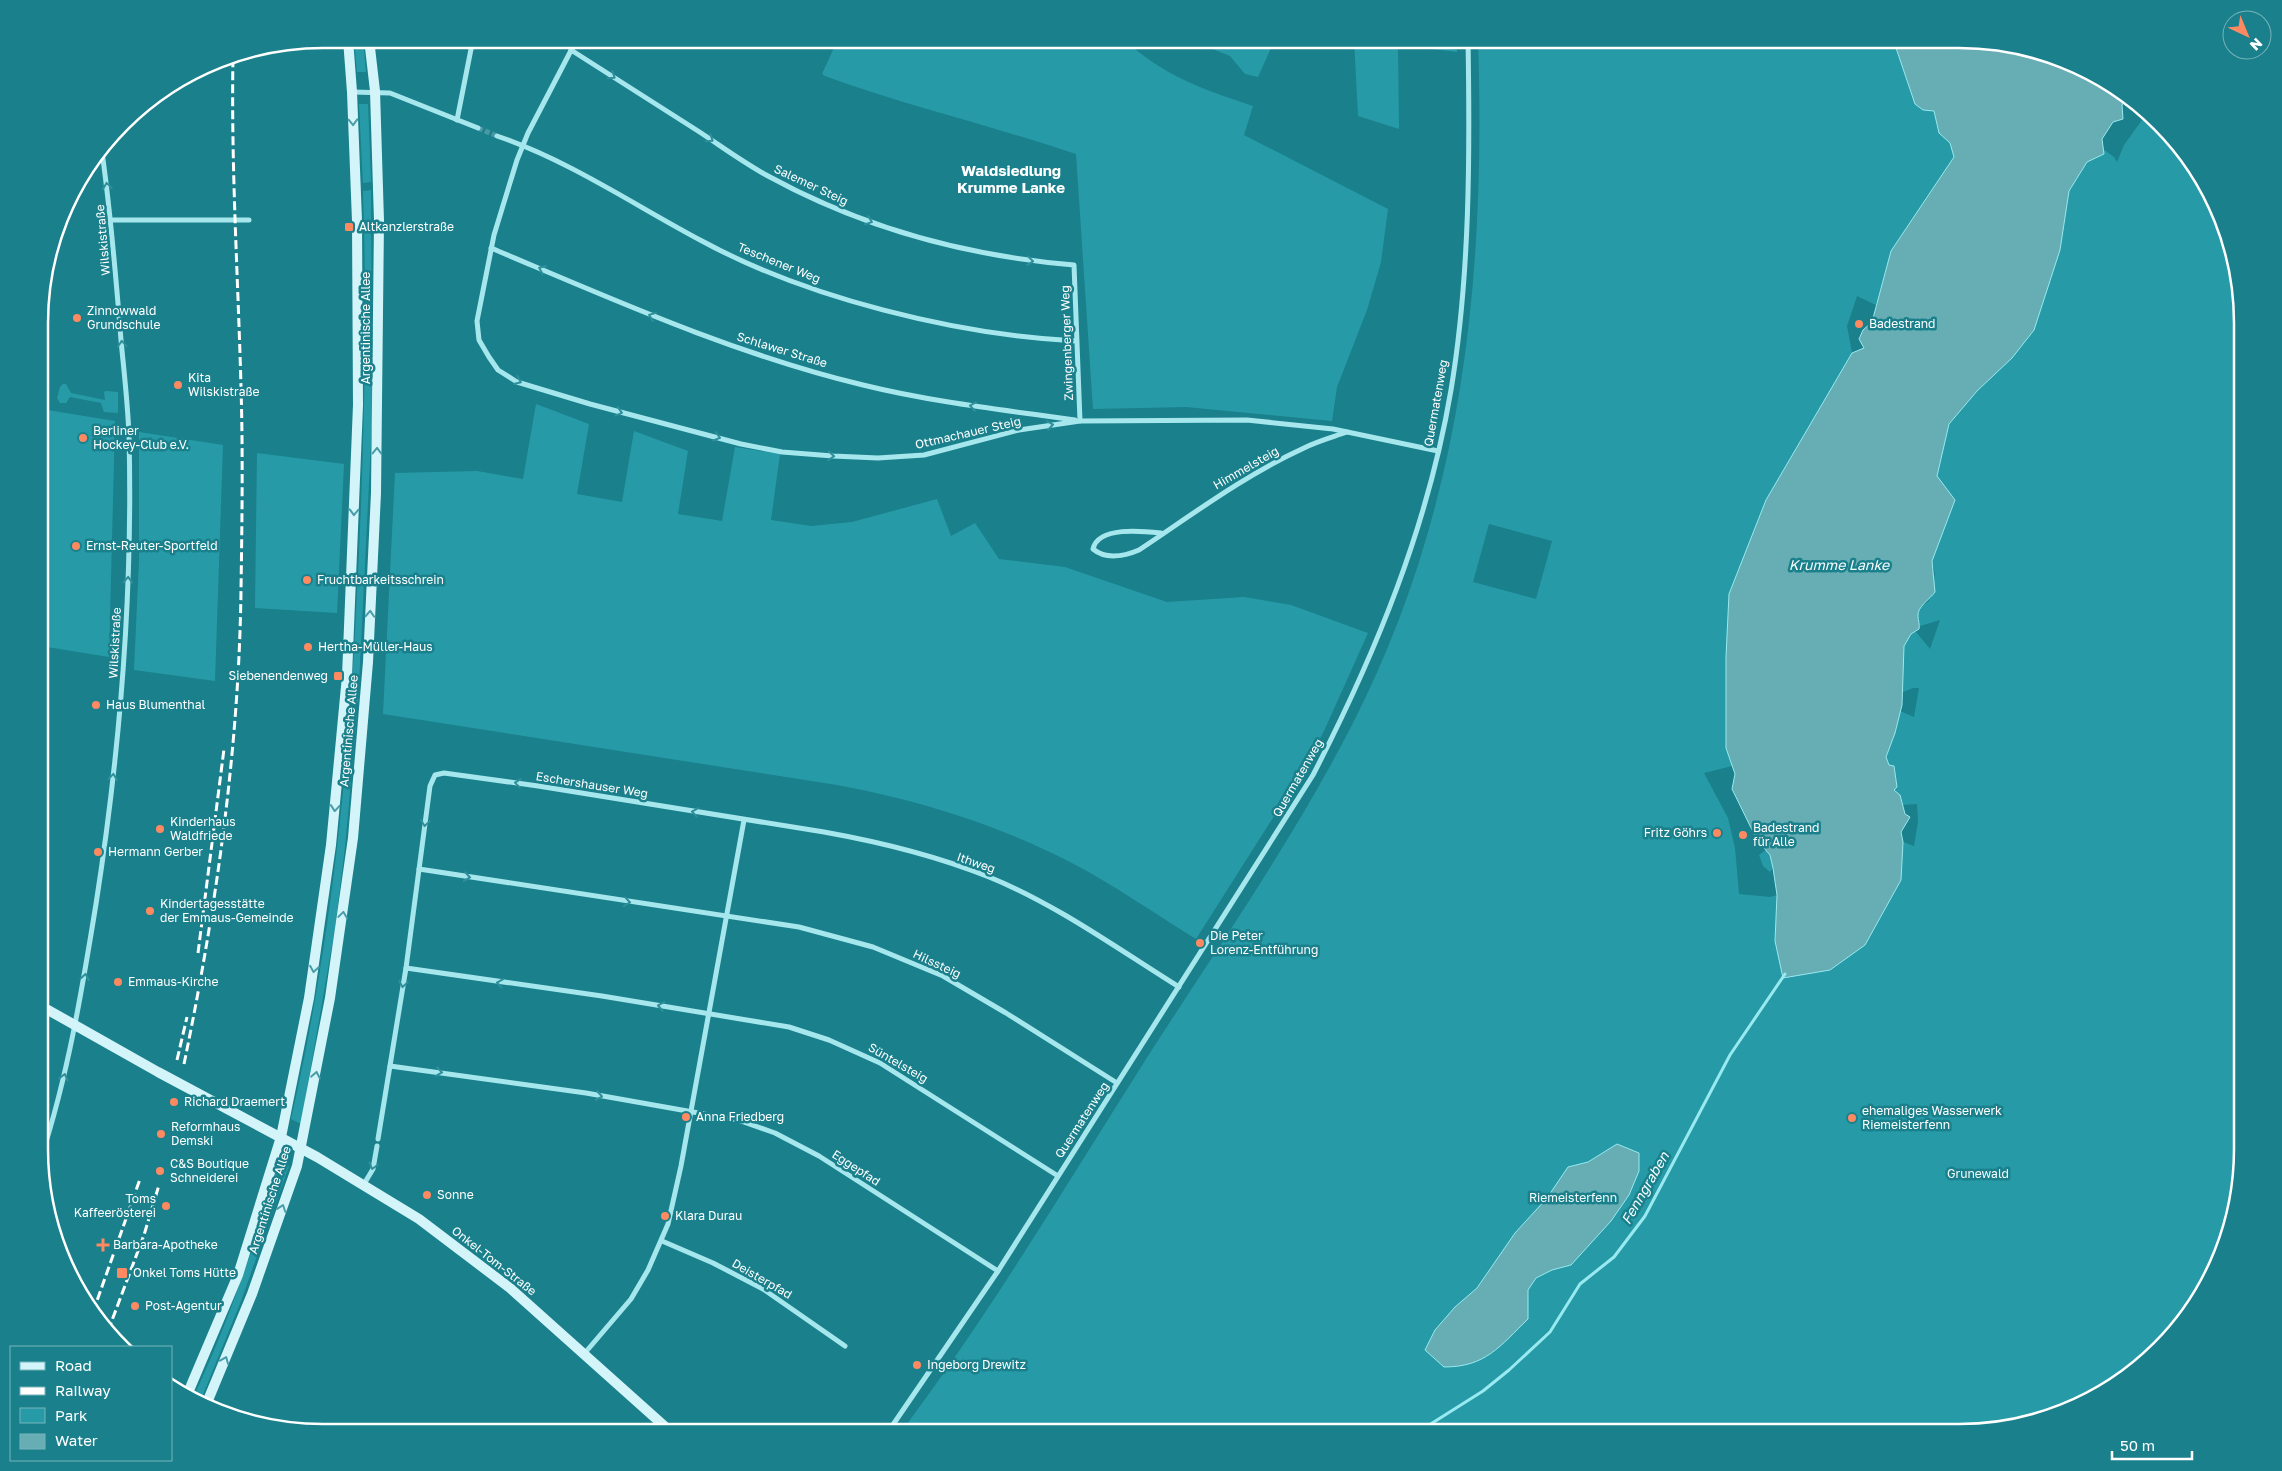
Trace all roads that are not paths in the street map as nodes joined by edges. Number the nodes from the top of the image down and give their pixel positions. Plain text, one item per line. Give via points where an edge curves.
1 (349, 47) edge
2 (370, 47) edge
3 (471, 47) edge
4 (573, 47) edge
5 (1468, 47) edge
6 (571, 50) junction
7 (375, 91) junction
8 (352, 92) junction
9 (457, 120) junction
10 (478, 128) tunnel mouth
11 (497, 136) tunnel mouth
12 (523, 146) junction
13 (103, 157) edge
14 (112, 220) junction
15 (249, 220) dead end
16 (491, 248) junction
17 (1074, 265) joint
18 (1076, 341) junction
19 (1080, 421) junction
20 (1348, 432) junction
21 (1438, 451) junction
22 (1161, 533) junction
23 (744, 820) junction
24 (419, 870) junction
25 (726, 917) junction
26 (406, 968) junction
27 (1179, 987) junction
28 (48, 1010) edge
29 (709, 1014) junction
30 (76, 1025) junction
31 (390, 1066) junction
32 (1117, 1083) junction
33 (690, 1112) junction
34 (48, 1134) edge
35 (280, 1137) junction
36 (378, 1139) dead end
37 (376, 1146) dead end
38 (301, 1148) junction
39 (1058, 1176) junction
40 (364, 1184) junction
41 (662, 1241) junction
42 (998, 1271) junction
43 (845, 1346) dead end
44 (584, 1354) junction
45 (189, 1389) edge
46 (209, 1399) edge
47 (662, 1424) edge
48 (893, 1424) edge

1 - 8 main road, Argentinische Allee
2 - 7 main road, Argentinische Allee
3 - 9 street
4 - 6 street, Ottmachauer Steig
5 - 21 street, Quermatenweg via 1467,212 1458,335
6 - 12 street, Ottmachauer Steig
6 -> 17 street, Salemer Steig via 766,175 832,206 892,230 940,244 1025,261
7 - 8 street
7 - 9 street via 390,93
38 -> 7 main road, Argentinische Allee via 346,895 368,662 376,493 379,314
8 -> 35 main road, Argentinische Allee via 359,334 347,676 322,919
9 - 10 street
11 - 12 street, Teschener Weg
12 - 16 street, Ottmachauer Steig
12 - 18 street, Teschener Weg via 583,174 703,242 793,282 932,321 1043,340
14 -> 13 street, Wilskistraße
14 - 15 street
30 -> 14 street, Wilskistraße via 103,857 123,680 126,616 129,435
19 -> 16 street, Schlawer Straße via 966,405 862,385 766,357 624,305
16 -> 19 street, Ottmachauer Steig via 477,320 479,340 498,370 517,382 648,420 782,452 878,458 924,456 1019,430
17 - 18 street, Zwingenberger Weg
18 - 19 street, Zwingenberger Weg
19 - 20 street, Ottmachauer Steig via 1247,420
20 - 21 street, Ottmachauer Steig
20 - 22 street, Himmelsteig via 1284,457
21 - 27 street, Quermatenweg via 1402,576 1352,698 1313,775
22 - 22 street, Himmelsteig via 1132,530 1116,533 1098,538 1093,550 1107,556 1129,554
23 -> 24 street, Eschershauser Weg via 444,773 435,775 430,786
23 - 25 street
23 - 27 street, Ithweg via 859,839 988,877 1050,907
24 -> 25 street
24 - 26 street, Eschershauser Weg
25 - 29 street
25 - 32 street, Hilssteig via 799,927 836,936 873,947 943,976
29 -> 26 street
26 -> 31 street, Eschershauser Weg
27 - 32 street, Quermatenweg
28 - 30 main road
29 - 33 street
29 - 39 street, Süntelsteig via 789,1027 856,1051 924,1089
34 -> 30 street, Wilskistraße
30 - 35 main road, Onkel-Tom-Straße
31 -> 33 street via 586,1093
31 - 36 street, Eschershauser Weg
32 - 39 street, Quermatenweg
33 - 41 street via 674,1203
33 - 42 street, Eggepfad via 738,1120 820,1156
35 - 38 main road, Onkel-Tom-Straße
35 - 45 main road, Argentinische Allee via 238,1275
37 -> 40 street via 374,1169
38 - 40 main road, Onkel-Tom-Straße
46 -> 38 main road, Argentinische Allee via 252,1294
39 - 42 street, Quermatenweg
40 - 44 main road, Onkel-Tom-Straße via 477,1261
41 - 43 street, Deisterpfad via 763,1289
41 - 44 street via 631,1299
42 - 48 street, Quermatenweg
44 - 47 main road, Onkel-Tom-Straße

